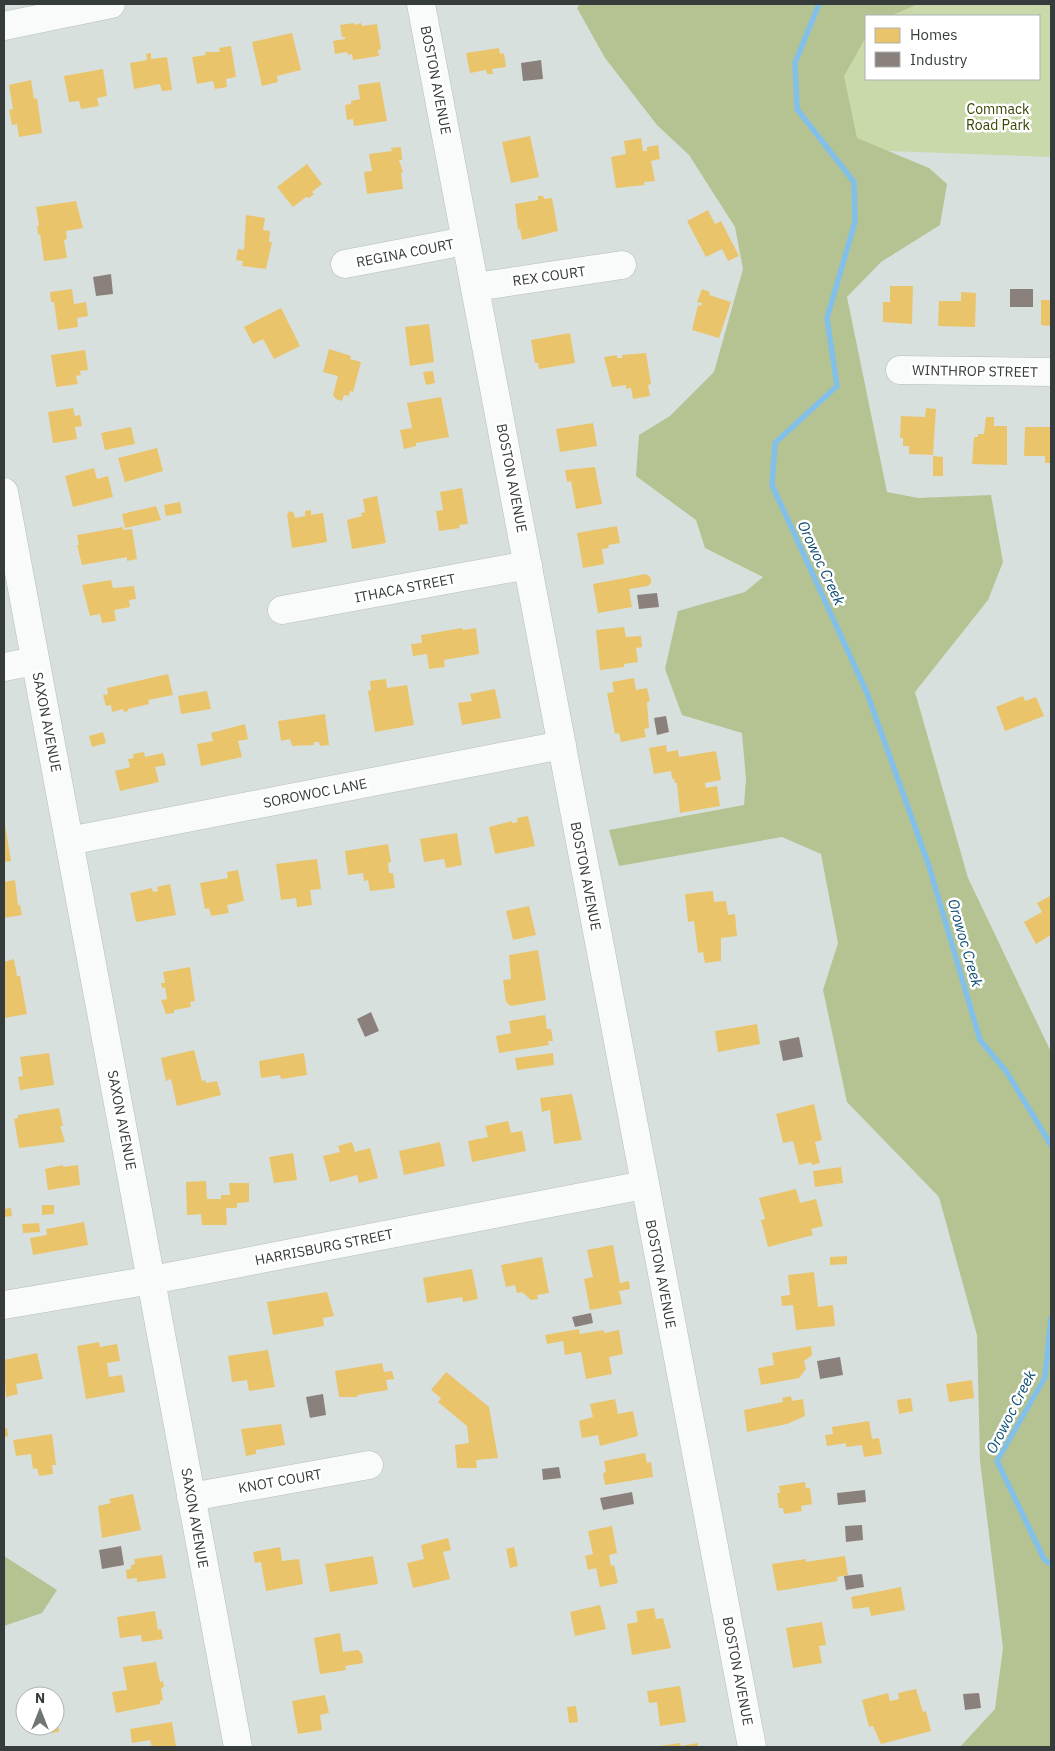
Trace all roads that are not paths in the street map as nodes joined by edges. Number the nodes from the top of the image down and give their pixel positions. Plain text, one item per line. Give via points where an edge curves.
1 (111, 4) edge
2 (421, 4) edge
3 (4, 26) edge
4 (465, 241) junction
5 (345, 264) dead end
6 (622, 265) dead end
7 (476, 287) junction
8 (900, 370) dead end
9 (1051, 372) edge
10 (4, 492) edge
11 (528, 565) junction
12 (282, 610) dead end
13 (35, 661) junction
14 (4, 667) edge
15 (562, 745) junction
16 (69, 841) junction
17 (644, 1185) junction
18 (152, 1280) junction
19 (4, 1306) edge
20 (369, 1464) dead end
21 (191, 1497) junction
22 (238, 1747) edge
23 (752, 1747) edge

1 - 3 street
2 - 4 street, BOSTON AVENUE
4 - 5 street, REGINA COURT
4 - 7 street, BOSTON AVENUE
6 - 7 street, REX COURT
7 - 11 street, BOSTON AVENUE
8 - 9 street, WINTHROP STREET
10 - 13 street, SAXON AVENUE
11 - 12 street, ITHACA STREET
11 - 15 street, BOSTON AVENUE
13 - 14 street
13 - 16 street, SAXON AVENUE
15 - 16 street, SOROWOC LANE
15 - 17 street, BOSTON AVENUE
16 - 18 street, SAXON AVENUE
17 - 18 street, HARRISBURG STREET
17 - 23 street, BOSTON AVENUE
18 - 19 street, HARRISBURG STREET
18 - 21 street, SAXON AVENUE
20 - 21 street, KNOT COURT
21 - 22 street, SAXON AVENUE

